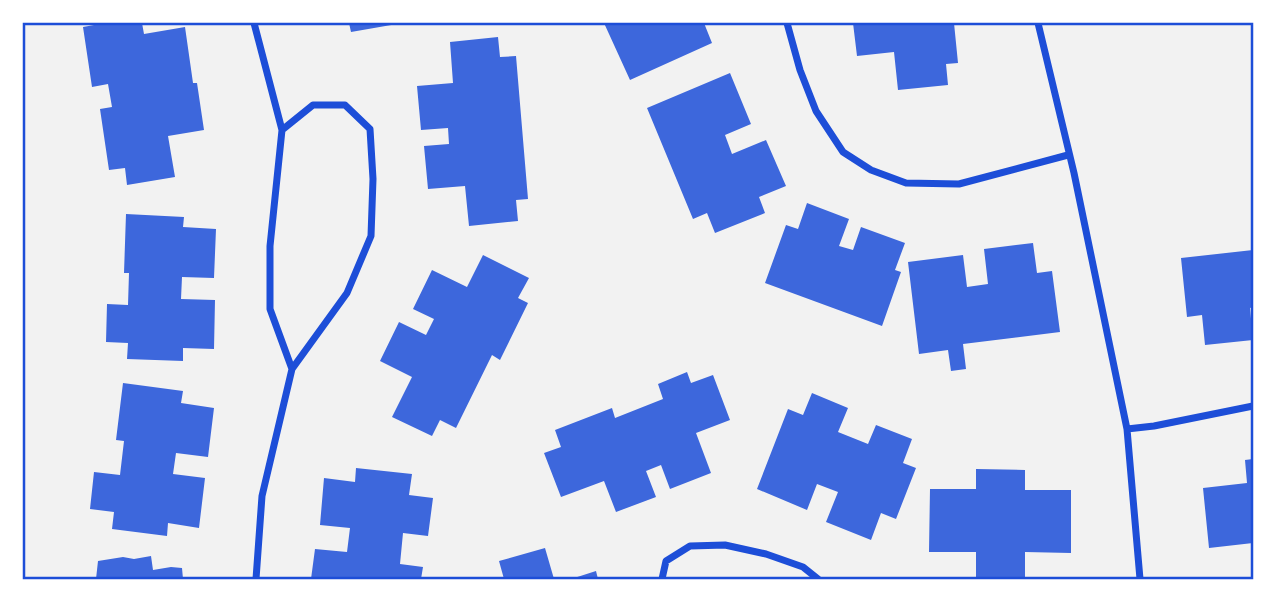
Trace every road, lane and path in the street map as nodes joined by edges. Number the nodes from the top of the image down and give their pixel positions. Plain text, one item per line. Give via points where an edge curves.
1 (254, 23) edge
2 (787, 23) edge
3 (1038, 23) edge
4 (282, 130) junction
5 (1068, 155) junction
6 (292, 369) junction
7 (1253, 406) edge
8 (1127, 429) junction
9 (256, 579) edge
10 (662, 579) edge
11 (818, 579) edge
12 (1140, 579) edge

1 - 4 street
2 - 5 street via 816,111 843,152 870,170 906,183 959,184
3 - 5 street
4 - 6 street via 270,246 270,309
4 - 6 street via 313,105 345,105 370,129 373,179 371,236 347,293
5 - 8 street
6 - 9 street via 262,496
7 - 8 street
8 - 12 street
10 - 11 street via 666,561 690,546 726,545 803,567

